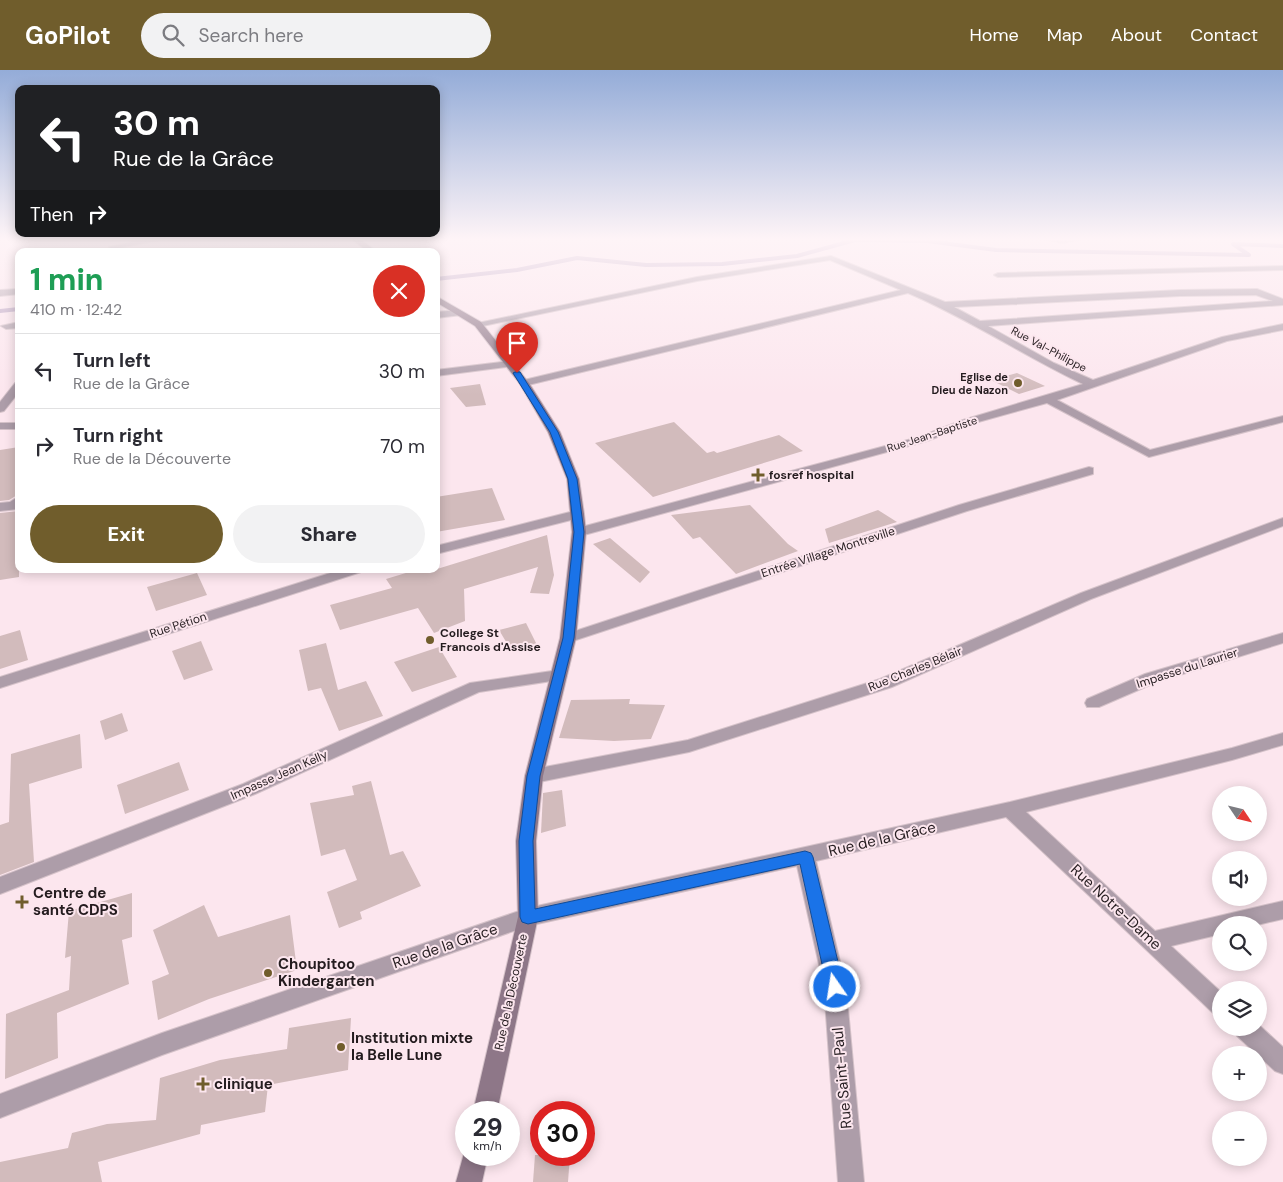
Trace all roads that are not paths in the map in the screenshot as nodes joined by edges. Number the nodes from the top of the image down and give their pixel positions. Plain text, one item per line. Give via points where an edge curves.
1 (639, 291) edge
2 (907, 291) joint
3 (15, 292) edge
4 (0, 293) edge
5 (440, 301) edge
6 (1283, 302) edge
7 (944, 305) junction
8 (459, 313) junction
9 (440, 315) edge
10 (478, 324) junction
11 (980, 324) junction
12 (15, 325) edge
13 (6, 326) dead end
14 (1283, 327) edge
15 (510, 364) junction
16 (440, 373) edge
17 (524, 383) junction
18 (1092, 384) junction
19 (15, 390) edge
20 (1048, 399) junction
21 (0, 409) edge
22 (1283, 420) edge
23 (0, 426) edge
24 (15, 426) edge
25 (1089, 471) dead end
26 (15, 505) edge
27 (0, 506) edge
28 (578, 514) junction
29 (1283, 522) edge
30 (579, 532) junction
31 (440, 549) edge
32 (344, 573) edge
33 (568, 638) junction
34 (1283, 638) edge
35 (559, 675) junction
36 (0, 683) edge
37 (1093, 703) dead end
38 (1283, 739) edge
39 (534, 776) junction
40 (1010, 809) junction
41 (805, 857) junction
42 (0, 886) edge
43 (1283, 910) edge
44 (528, 917) junction
45 (1152, 941) junction
46 (1212, 998) edge
47 (1254, 1036) edge
48 (1283, 1063) edge
49 (487, 1101) edge
50 (0, 1106) edge
51 (473, 1166) edge
52 (469, 1182) edge
53 (851, 1182) edge

1 - 10 street, Rue Val-Philippe
2 - 7 street, Rue Val-Philippe
2 - 17 street
3 - 4 street
5 - 8 street, Rue de la Découverte
6 - 7 street via 1257,292
6 - 11 street
7 - 11 street, Rue Val-Philippe
8 - 9 street
8 - 10 street, Rue de la Découverte
10 - 15 street, Rue de la Découverte
11 - 18 street, Rue Val-Philippe via 1051,365
12 - 13 street
14 - 18 street, Rue Jean-Baptiste via 1225,339
15 - 16 street
15 - 17 street, Rue de la Découverte
17 - 28 street, Rue de la Découverte via 554,432 573,479
18 - 20 street, Rue Jean-Baptiste
19 - 21 street
20 - 22 street via 1149,454
20 - 30 street, Rue Jean-Baptiste via 967,422 923,439
23 - 24 street
25 - 33 street, Entrée Village Montreville via 963,508
26 - 27 street
28 - 30 street, Rue de la Découverte
28 - 31 street
29 - 39 street, Rue Charles Bélair via 1086,596 886,683 689,746
30 - 33 street, Rue de la Découverte
32 - 36 street, Rue Pétion
33 - 35 street, Rue de la Découverte
34 - 37 street, Impasse du Laurier via 1151,678
35 - 39 street, Rue de la Découverte
35 - 42 street, Impasse Jean Kelly via 476,687 249,789
38 - 40 street, Rue de la Grâce
39 - 44 street, Rue de la Découverte via 526,841
40 - 41 street, Rue de la Grâce
40 - 45 street, Rue Notre-Dame
41 - 44 street, Rue de la Grâce
41 - 53 street, Rue Saint-Paul via 835,987
43 - 45 street
44 - 49 street, Rue de la Découverte
44 - 50 street, Rue de la Grâce via 162,1044
45 - 46 street, Rue Notre-Dame
47 - 48 street
51 - 52 street

